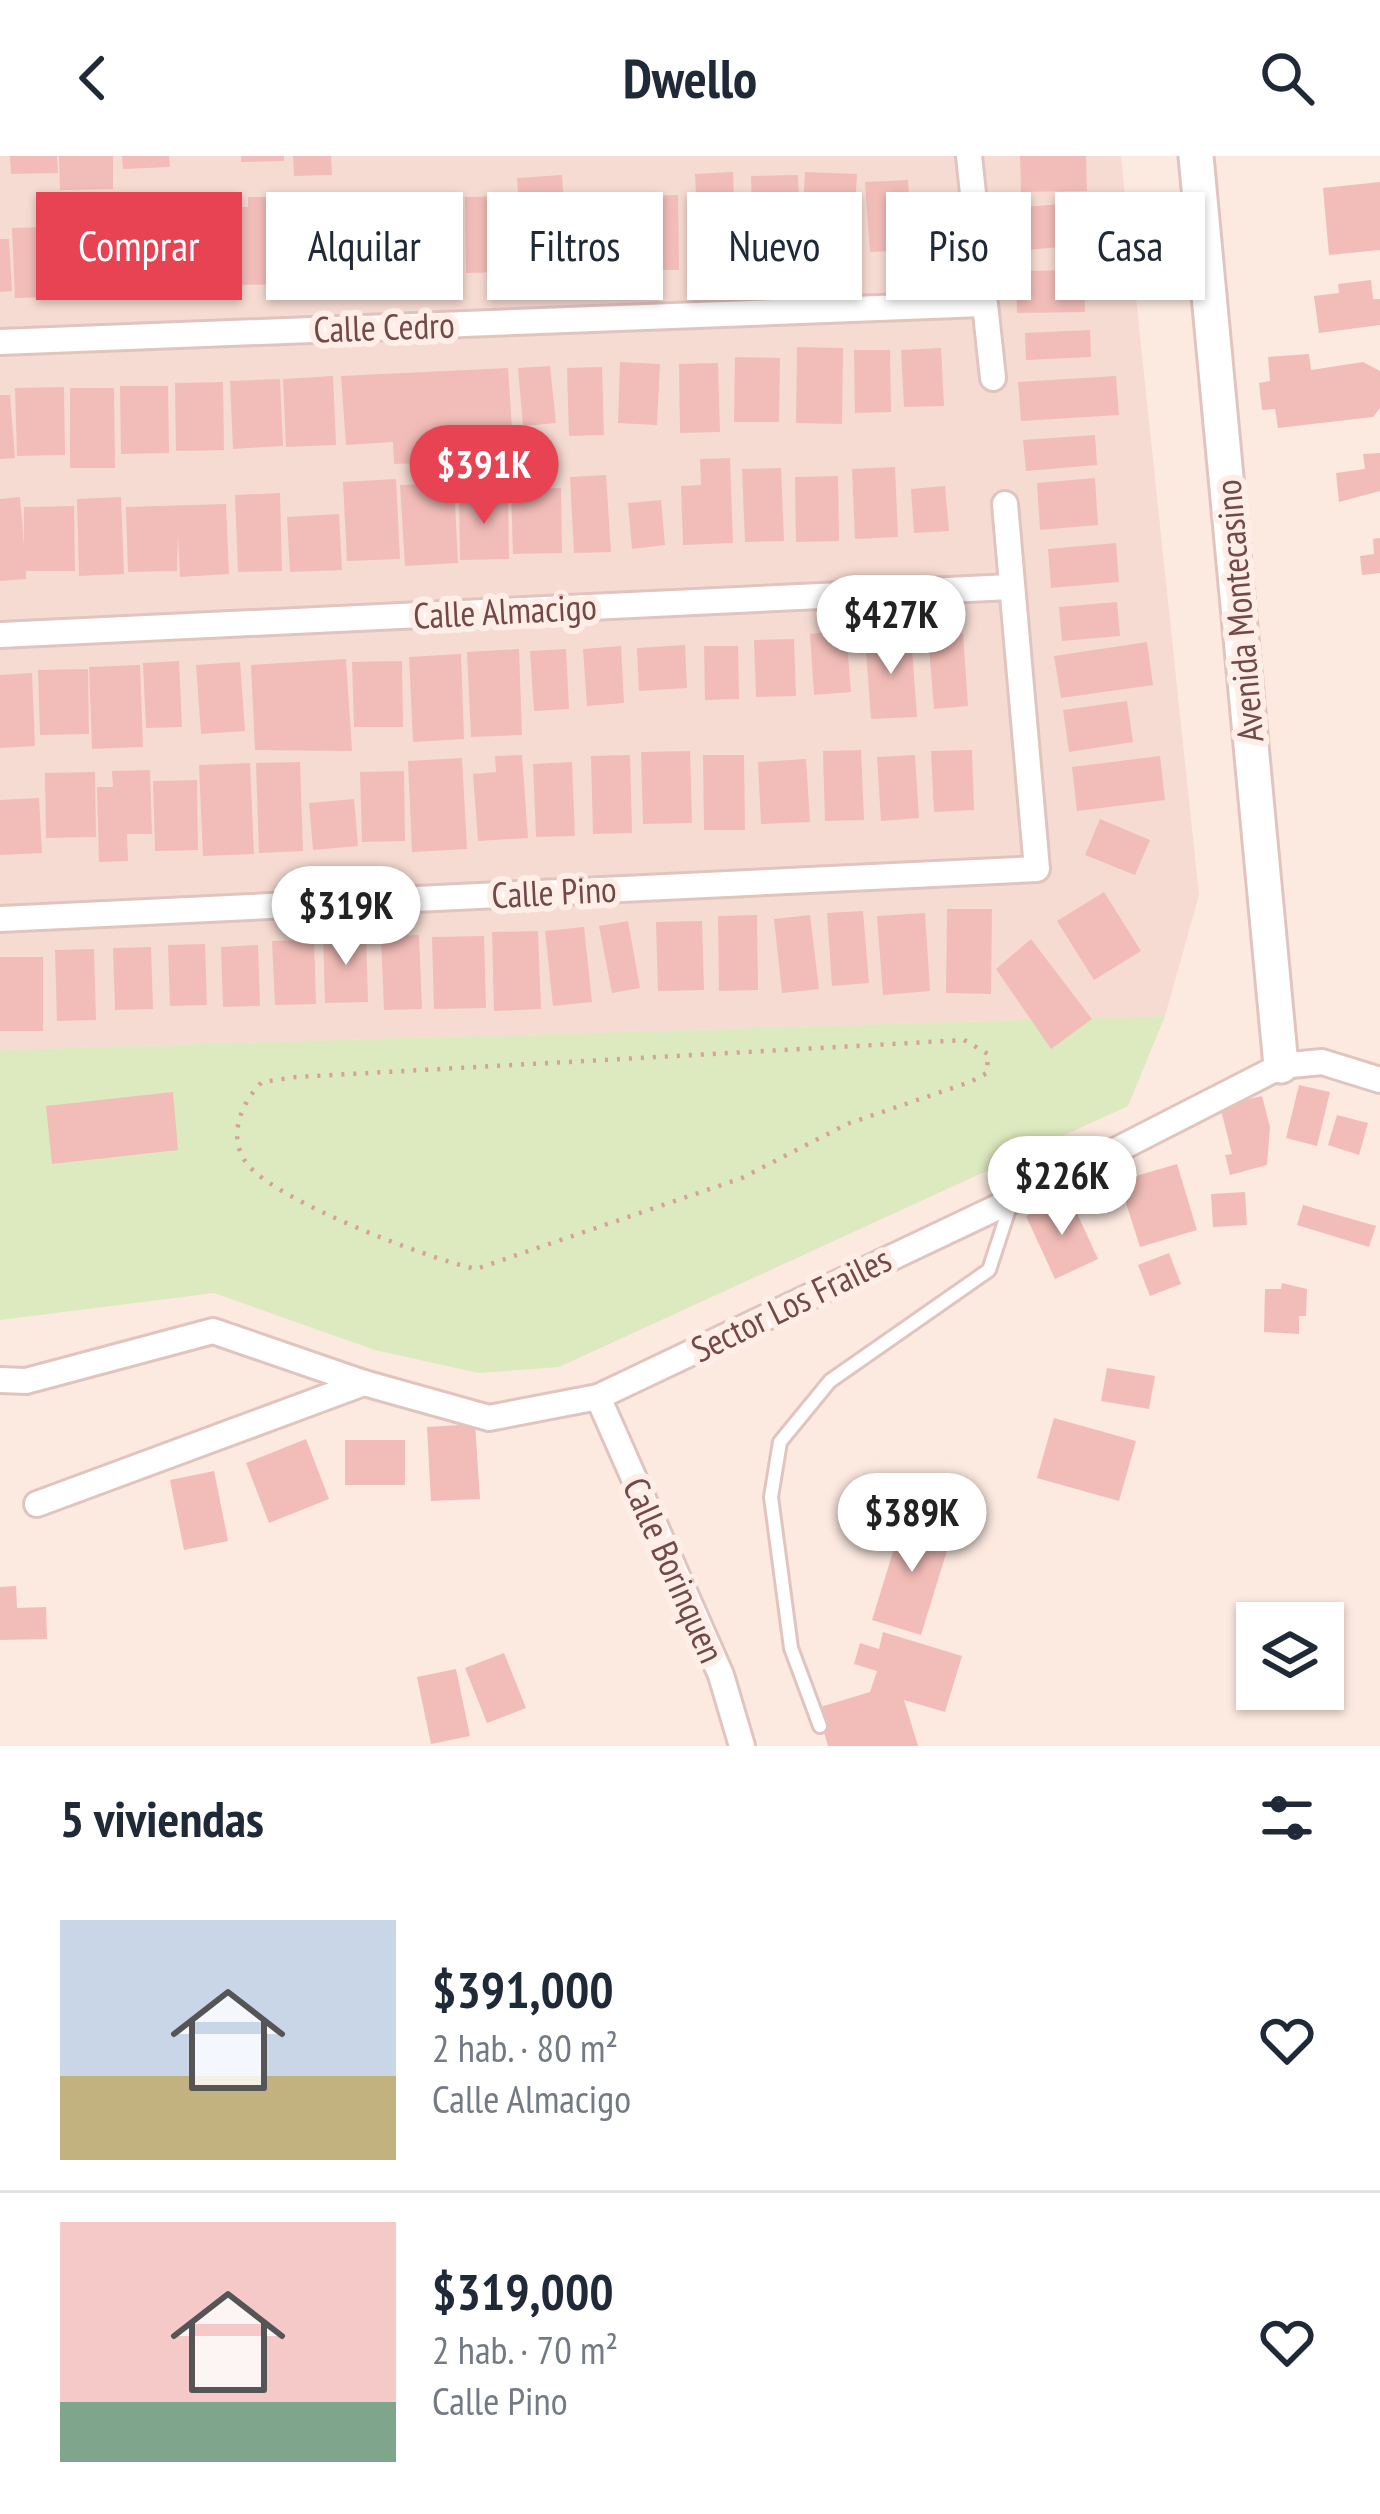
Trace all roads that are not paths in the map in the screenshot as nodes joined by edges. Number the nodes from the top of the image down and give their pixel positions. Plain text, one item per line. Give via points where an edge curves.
1 (969, 156) edge
2 (1196, 156) edge
3 (983, 304) junction
4 (0, 342) edge
5 (994, 378) dead end
6 (1005, 504) dead end
7 (1011, 587) junction
8 (0, 634) edge
9 (0, 919) edge
10 (1281, 1066) junction
11 (1380, 1080) edge
12 (1013, 1198) junction
13 (0, 1380) edge
14 (364, 1383) junction
15 (598, 1396) junction
16 (37, 1504) dead end
17 (820, 1726) dead end
18 (742, 1746) edge

1 - 3 street
2 - 10 street, Avenida Montecasino
3 - 4 street, Calle Cedro
3 - 5 street
6 - 7 street
7 - 8 street, Calle Almacigo
7 - 9 street, Calle Pino via 1037,869
10 - 11 street, Sector Los Frailes via 1322,1062
10 - 12 street, Sector Los Frailes
12 - 15 street, Sector Los Frailes
12 - 17 lane via 989,1270 830,1382 780,1442 770,1497 791,1648
13 - 14 street via 26,1382 212,1331
14 - 15 street, Sector Los Frailes via 489,1418
14 - 16 street
15 - 18 street, Calle Borinquen via 721,1675

